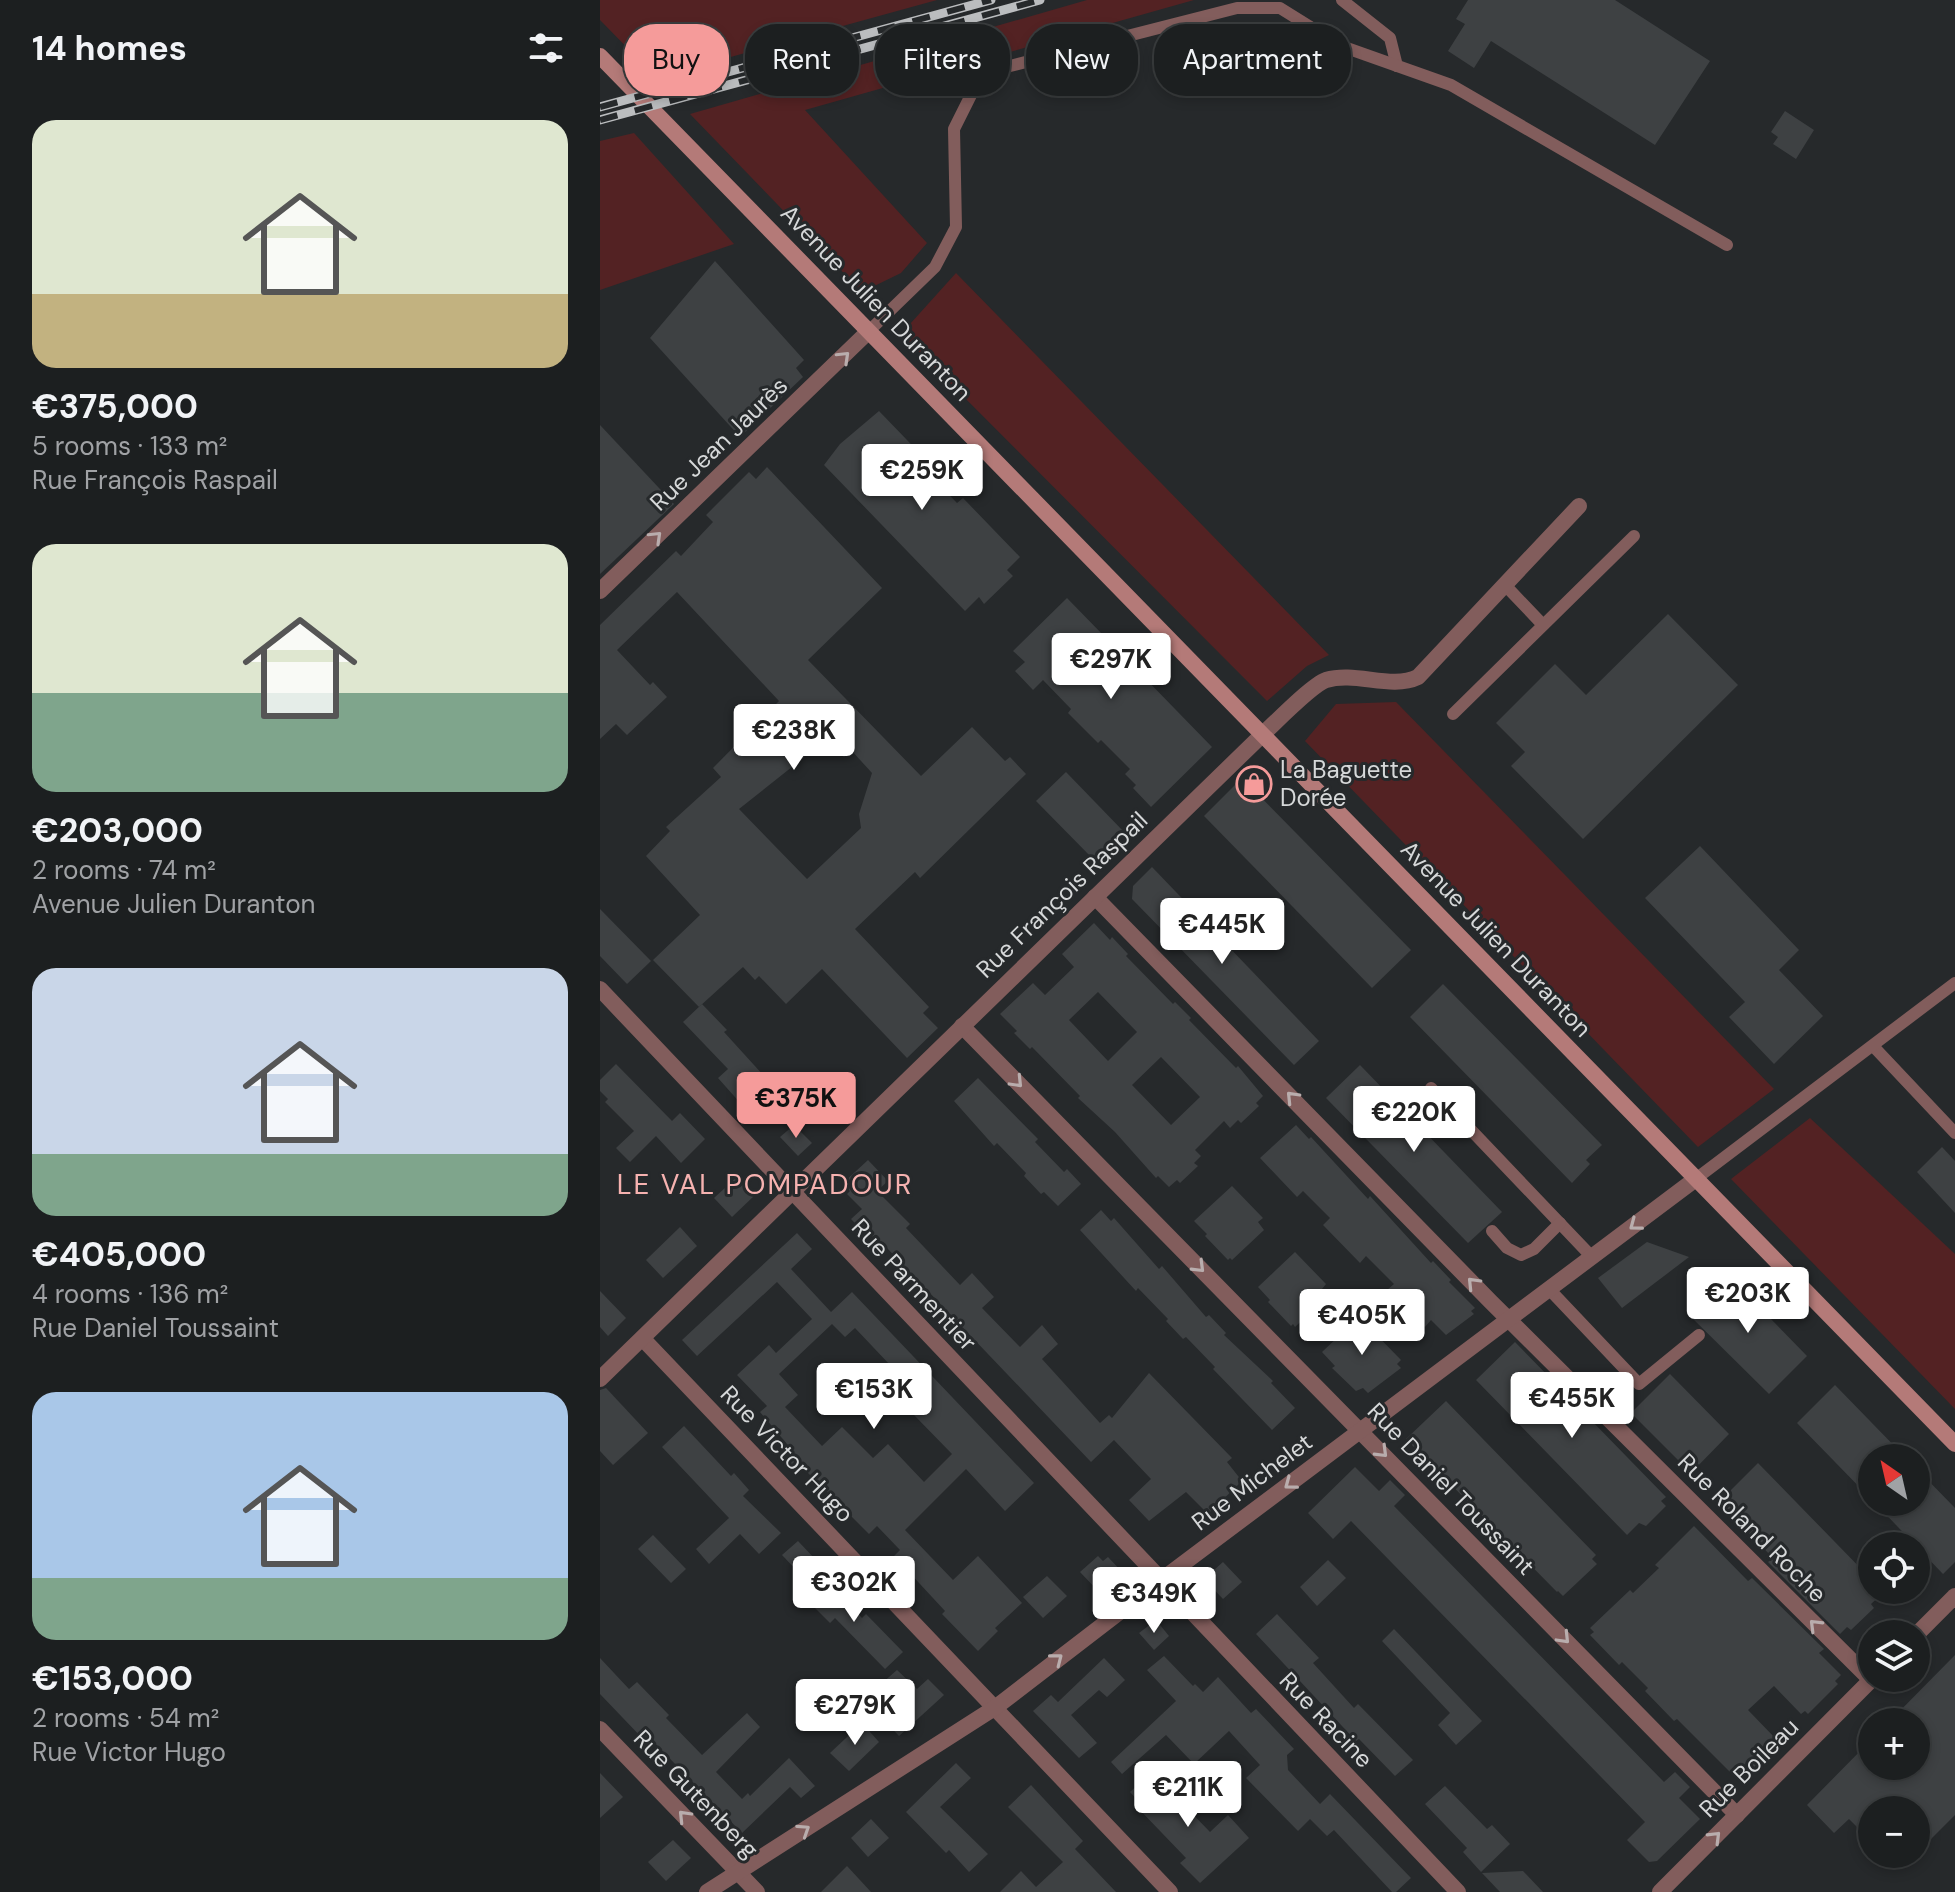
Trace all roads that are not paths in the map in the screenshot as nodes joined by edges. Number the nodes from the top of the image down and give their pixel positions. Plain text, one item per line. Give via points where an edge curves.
1 (1342, 0) edge
2 (600, 56) edge
3 (1397, 66) junction
4 (1727, 245) dead end
5 (870, 330) junction
6 (1579, 506) dead end
7 (1634, 536) dead end
8 (1505, 585) junction
9 (600, 591) edge
10 (1543, 625) junction
11 (1453, 714) dead end
12 (1264, 733) junction
13 (1095, 897) junction
14 (1955, 983) edge
15 (600, 989) edge
16 (962, 1026) junction
17 (1873, 1046) junction
18 (1431, 1088) dead end
19 (1955, 1133) edge
20 (1697, 1178) junction
21 (792, 1190) junction
22 (1560, 1223) junction
23 (1492, 1231) dead end
24 (1592, 1257) junction
25 (1549, 1289) junction
26 (1508, 1319) junction
27 (1699, 1335) dead end
28 (643, 1339) junction
29 (600, 1379) edge
30 (1361, 1431) junction
31 (1955, 1444) edge
32 (1160, 1581) junction
33 (1955, 1596) edge
34 (1930, 1621) edge
35 (1858, 1665) edge
36 (1859, 1692) edge
37 (996, 1707) junction
38 (600, 1729) edge
39 (1737, 1815) junction
40 (738, 1873) junction
41 (707, 1892) edge
42 (757, 1892) edge
43 (1170, 1892) edge
44 (1458, 1892) edge
45 (1660, 1892) edge

1 - 3 lane via 1390,38
2 - 5 main road, Avenue Julien Duranton
3 - 4 lane via 1451,85
3 - 5 lane via 1341,46 1280,8 1237,8 1006,67 978,81 954,129 956,227 935,267
9 -> 5 street, Rue Jean Jaurès
5 - 12 main road, Avenue Julien Duranton
6 - 8 street, Rue François Raspail
7 - 10 lane
8 - 10 lane
8 - 12 street, Rue François Raspail via 1418,677 1409,682 1351,676 1323,681
10 - 11 lane
12 - 13 street, Rue François Raspail
12 - 20 main road, Avenue Julien Duranton
13 - 16 street, Rue François Raspail
26 -> 13 street, Rue Roland Roche
14 - 17 lane
15 - 21 street, Rue Parmentier
16 - 21 street, Rue François Raspail
16 -> 30 street, Rue Daniel Toussaint
17 - 19 lane
17 - 20 lane
18 - 22 lane
20 -> 24 street, Rue Michelet
20 - 31 main road, Avenue Julien Duranton
21 - 28 street, Rue François Raspail
21 - 32 street, Rue Parmentier
22 - 23 lane via 1521,1255
22 - 24 lane
24 - 25 street, Rue Michelet
25 - 26 street, Rue Michelet
25 - 27 lane via 1639,1384
26 - 30 street, Rue Michelet
35 -> 26 street, Rue Roland Roche
28 - 29 street, Rue François Raspail
28 - 37 street, Rue Victor Hugo
30 -> 32 street, Rue Michelet
30 -> 39 street, Rue Daniel Toussaint
37 -> 32 street, Rue Michelet
32 - 44 street, Rue Racine
33 - 34 street
36 - 39 street, Rue Boileau
40 -> 37 street, Rue Michelet
37 - 43 street, Rue Victor Hugo
40 -> 38 street, Rue Gutenberg
45 -> 39 street, Rue Boileau
40 - 41 street, Rue Michelet
40 - 42 street, Rue Gutenberg

